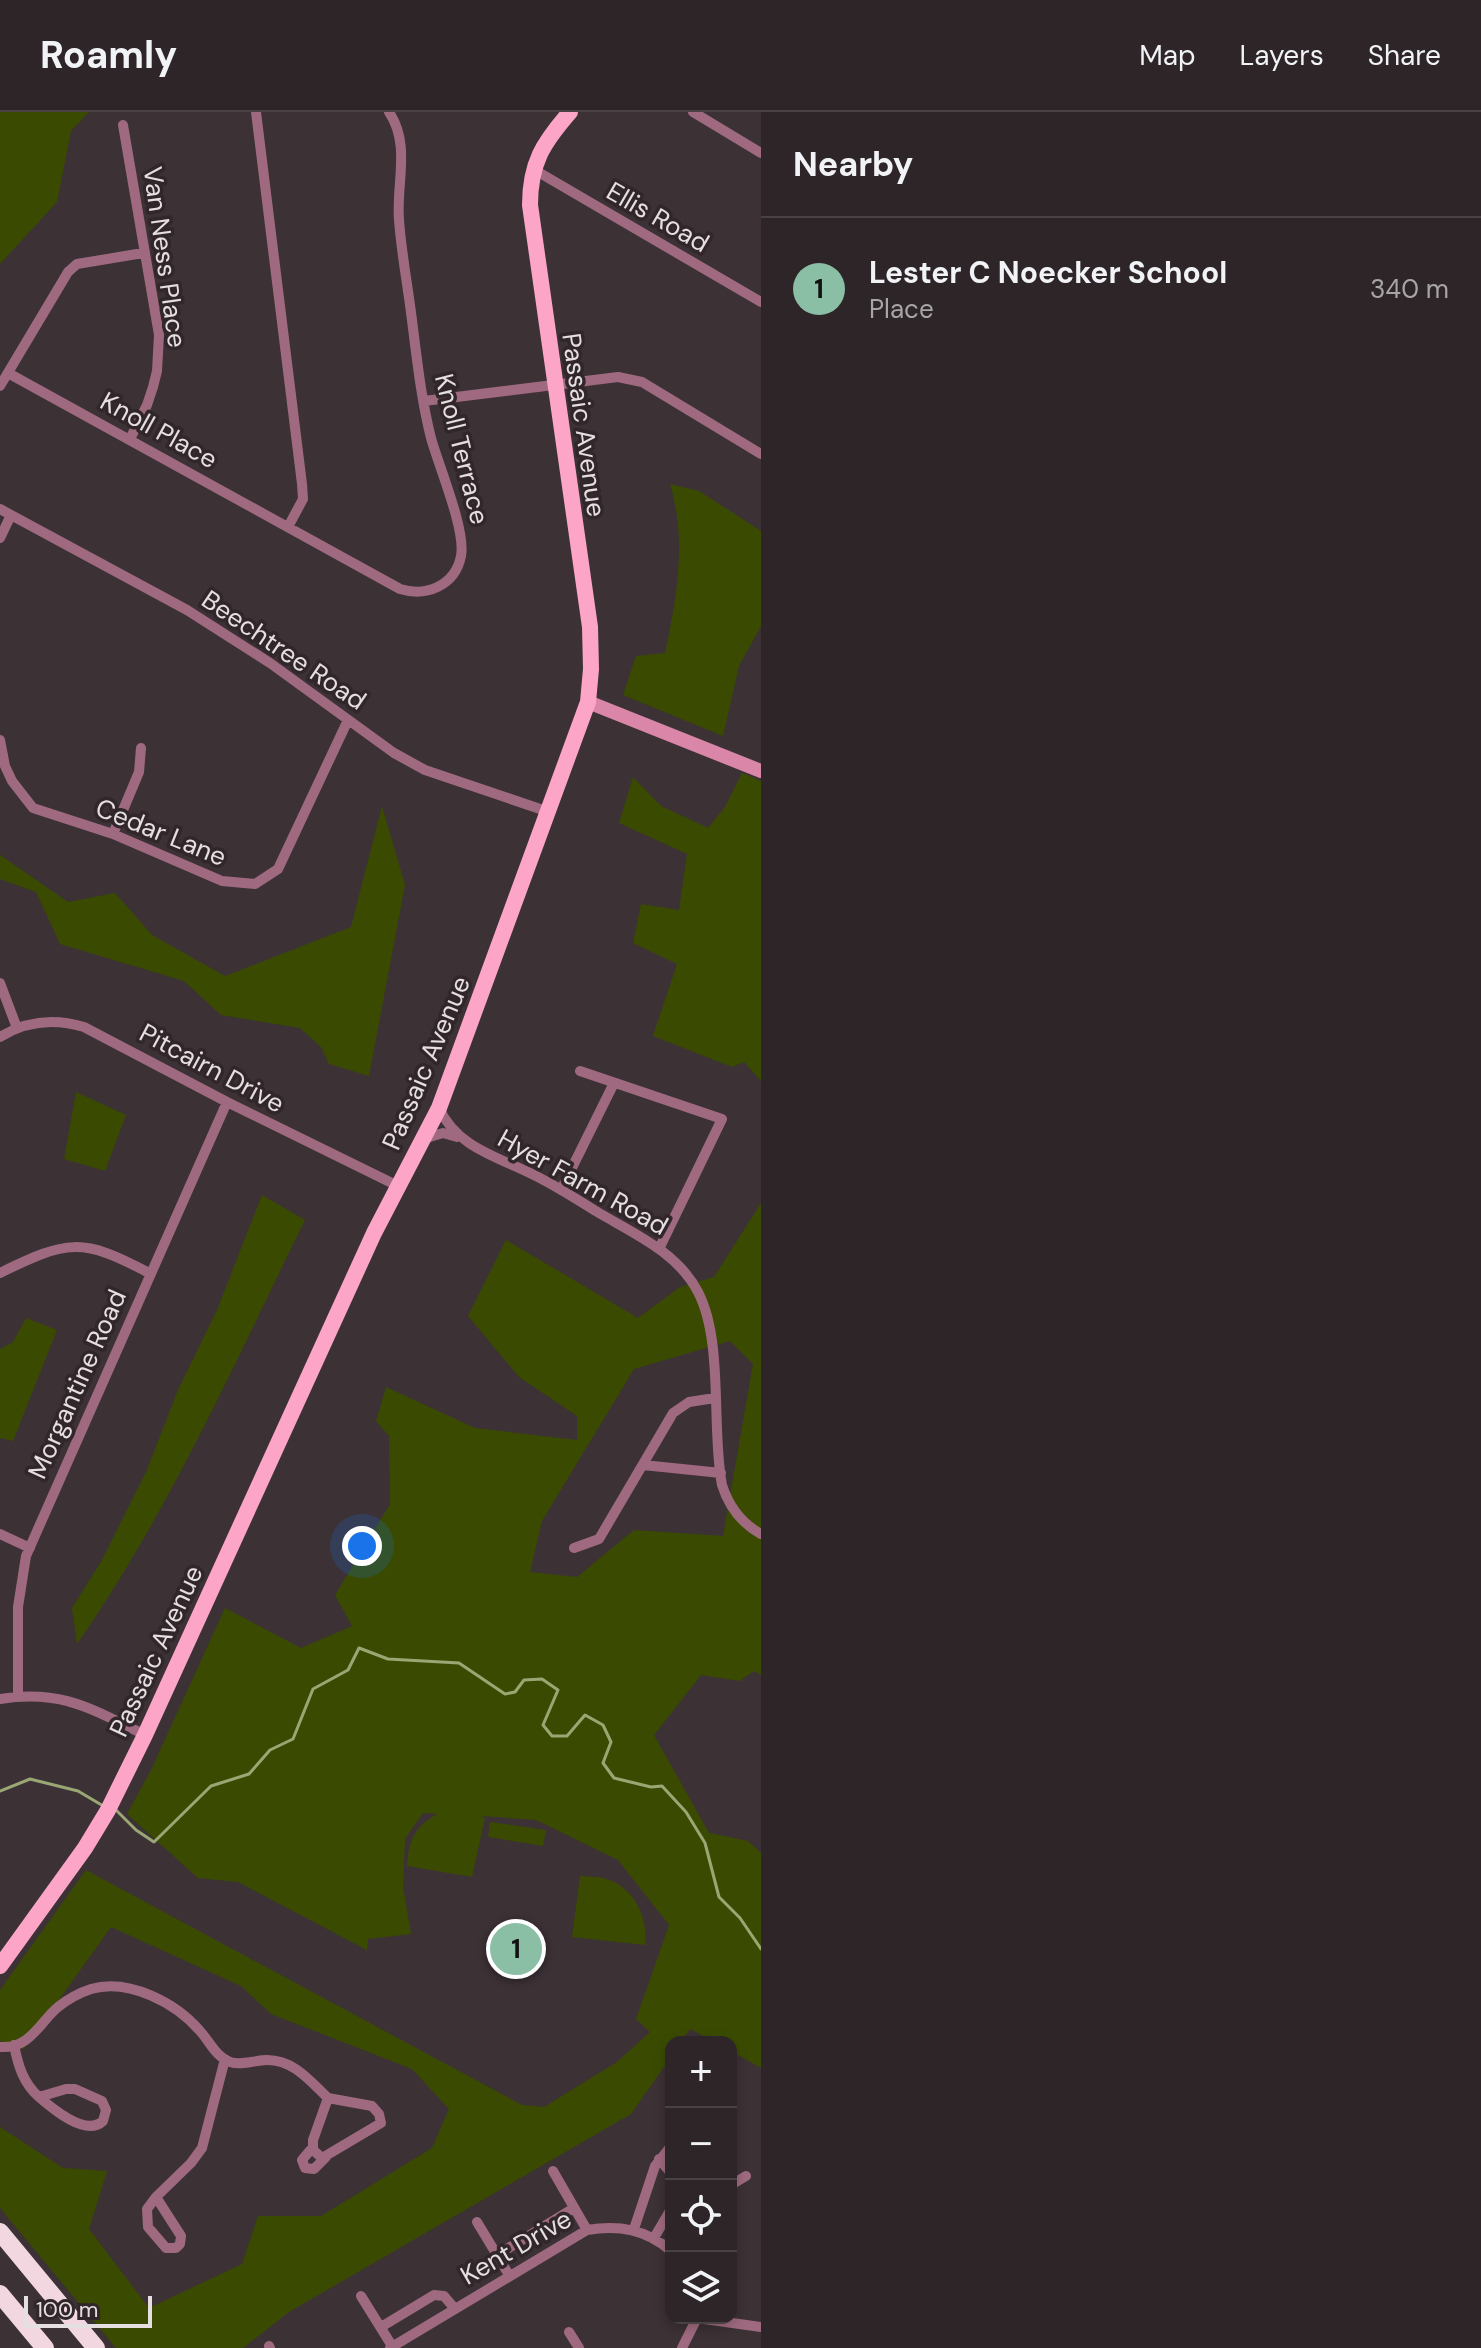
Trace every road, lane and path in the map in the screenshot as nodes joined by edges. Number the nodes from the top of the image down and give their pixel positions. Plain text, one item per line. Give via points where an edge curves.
1 (256, 112) edge
2 (389, 112) edge
3 (570, 112) edge
4 (693, 112) edge
5 (123, 125) dead end
6 (761, 153) edge
7 (533, 169) junction
8 (143, 253) junction
9 (761, 302) edge
10 (8, 373) junction
11 (554, 384) junction
12 (0, 386) edge
13 (424, 401) junction
14 (130, 439) junction
15 (759, 449) edge
16 (0, 509) edge
17 (11, 515) junction
18 (288, 527) junction
19 (0, 538) edge
20 (588, 702) junction
21 (348, 720) junction
22 (0, 740) edge
23 (141, 748) dead end
24 (761, 771) edge
25 (549, 812) junction
26 (113, 834) junction
27 (0, 983) edge
28 (17, 1028) junction
29 (0, 1037) edge
30 (580, 1071) dead end
31 (614, 1083) junction
32 (227, 1102) junction
33 (439, 1108) junction
34 (459, 1137) junction
35 (422, 1140) junction
36 (398, 1186) junction
37 (561, 1190) junction
38 (659, 1249) junction
39 (0, 1273) edge
40 (149, 1273) junction
41 (715, 1398) junction
42 (643, 1465) junction
43 (721, 1473) junction
44 (0, 1534) edge
45 (761, 1534) edge
46 (30, 1548) junction
47 (574, 1548) dead end
48 (18, 1696) junction
49 (0, 1699) edge
50 (145, 1735) junction
51 (0, 1966) edge
52 (14, 2045) junction
53 (0, 2047) edge
54 (225, 2059) junction
55 (39, 2097) junction
56 (328, 2098) junction
57 (313, 2147) junction
58 (665, 2152) edge
59 (326, 2157) junction
60 (659, 2159) junction
61 (665, 2166) edge
62 (553, 2171) dead end
63 (746, 2176) dead end
64 (737, 2181) edge
65 (156, 2197) junction
66 (574, 2208) junction
67 (665, 2219) edge
68 (477, 2222) dead end
69 (634, 2229) junction
70 (587, 2230) junction
71 (0, 2232) edge
72 (654, 2238) junction
73 (665, 2246) edge
74 (497, 2255) junction
75 (509, 2275) junction
76 (0, 2294) edge
77 (361, 2296) dead end
78 (455, 2309) junction
79 (694, 2324) edge
80 (737, 2324) edge
81 (381, 2327) junction
82 (761, 2327) edge
83 (569, 2332) dead end
84 (391, 2347) edge
85 (45, 2348) edge
86 (96, 2348) edge
87 (579, 2348) edge
88 (682, 2348) edge

1 - 18 street via 302,484 303,499
2 - 13 street, Knoll Terrace via 401,143 400,228
3 - 7 main road, Passaic Avenue via 545,142
4 - 6 street
5 - 8 street, Van Ness Place
7 - 9 street, Ellis Road
7 - 11 main road, Passaic Avenue via 530,205
8 - 10 street via 77,264 68,272
8 - 14 street, Van Ness Place via 159,354 150,396
10 - 12 street
10 - 14 street, Knoll Place
11 - 13 street
11 - 15 street via 635,380
11 - 20 main road, Passaic Avenue via 590,627
13 - 18 street, Knoll Terrace via 462,543 460,561 444,584 418,593 400,589
14 - 18 street, Knoll Place
16 - 17 street, Beechtree Road
17 - 19 street
17 - 21 street, Beechtree Road via 187,610
20 - 24 street
20 - 25 main road, Passaic Avenue
21 - 25 street, Beechtree Road via 425,770
21 - 26 street, Cedar Lane via 286,854 267,878 245,885 222,881
22 - 26 street, Cedar Lane via 12,781 33,808
23 - 26 street via 139,772
25 - 33 main road, Passaic Avenue
27 - 28 street
28 - 29 street, Pitcairn Drive
28 - 32 street, Pitcairn Drive via 55,1022 84,1027
30 - 31 street
31 - 37 street
31 - 38 street via 722,1119
32 - 36 street, Pitcairn Drive
32 - 40 street, Morgantine Road
33 - 34 street, Hyer Farm Road
33 - 35 main road, Passaic Avenue
34 - 35 street, Hyer Farm Road via 443,1133
34 - 37 street, Hyer Farm Road
35 - 36 main road, Passaic Avenue
36 - 50 main road, Passaic Avenue
37 - 38 street, Hyer Farm Road
38 - 41 street, Hyer Farm Road via 683,1270 703,1303
39 - 40 street via 45,1251 78,1247 112,1254
40 - 46 street, Morgantine Road
41 - 42 street via 679,1408
41 - 43 street, Hyer Farm Road
42 - 43 street
42 - 47 street via 599,1539
43 - 45 street, Hyer Farm Road via 736,1514
44 - 46 street
46 - 48 street, Morgantine Road via 18,1607
48 - 49 street
48 - 50 street via 72,1701
50 - 51 main road, Passaic Avenue via 85,1848
52 - 53 street
52 - 54 street via 32,2036 76,1995 126,1986 189,2019
52 - 55 street via 26,2082
54 - 56 street via 295,2067
54 - 65 street via 202,2148
55 - 55 street via 84,2127 99,2126 106,2117 102,2101 75,2089
56 - 57 street
56 - 59 street via 372,2106 381,2123
57 - 59 street
57 - 59 street via 302,2160 305,2168 314,2169
58 - 60 street
60 - 61 street
60 - 69 street
62 - 66 street
63 - 64 street
65 - 65 street via 147,2209 148,2227 166,2248 176,2248 181,2236
66 - 70 street
66 - 74 street
67 - 72 street
68 - 74 street
69 - 70 street, Kent Drive
69 - 72 street, Kent Drive
70 - 75 street, Kent Drive
71 - 86 highway
72 - 73 street, Kent Drive
74 - 75 street
75 - 78 street, Kent Drive
76 - 85 highway
77 - 81 street
78 - 81 street via 444,2296 434,2295
78 - 84 street, Kent Drive
79 - 88 street
80 - 82 street
81 - 84 street
83 - 87 street

